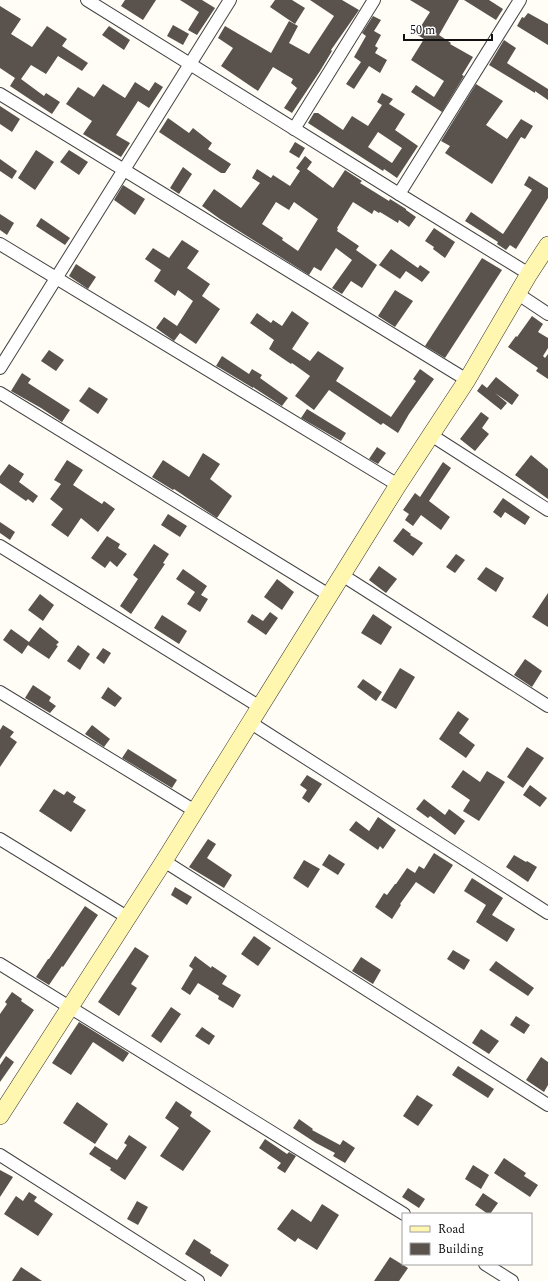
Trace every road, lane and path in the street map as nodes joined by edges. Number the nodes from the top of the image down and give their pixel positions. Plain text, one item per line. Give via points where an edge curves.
1 (87, 0) edge
2 (230, 0) edge
3 (374, 0) edge
4 (520, 0) edge
5 (190, 64) junction
6 (0, 94) edge
7 (294, 129) junction
8 (123, 170) junction
9 (399, 194) junction
10 (0, 244) edge
11 (548, 245) edge
12 (529, 274) junction
13 (56, 279) junction
14 (518, 294) junction
15 (548, 314) edge
16 (0, 368) edge
17 (467, 380) junction
18 (0, 393) edge
19 (430, 435) junction
20 (398, 485) junction
21 (548, 510) edge
22 (0, 546) edge
23 (342, 575) junction
24 (329, 595) junction
25 (0, 692) edge
26 (548, 706) edge
27 (260, 708) junction
28 (251, 723) junction
29 (195, 811) junction
30 (0, 839) edge
31 (164, 861) junction
32 (548, 913) edge
33 (127, 917) junction
34 (0, 964) edge
35 (70, 1007) junction
36 (548, 1105) edge
37 (0, 1116) edge
38 (0, 1155) edge
39 (402, 1213) edge
40 (487, 1265) edge
41 (198, 1281) edge
42 (512, 1281) edge

1 - 5 street
2 - 5 street
3 - 7 street
4 - 9 street
5 - 7 street
5 - 8 street
6 - 8 street
7 - 9 street
8 - 13 street
8 - 17 street
9 - 12 street
10 - 13 street
11 - 12 main road
12 - 14 main road
13 - 16 street
13 - 20 street
14 - 15 street
14 - 17 main road
17 - 19 main road
18 - 24 street
19 - 20 main road
19 - 21 street
20 - 23 main road
22 - 27 street
23 - 24 main road
23 - 26 street
24 - 27 main road
25 - 29 street
27 - 28 main road
28 - 29 main road
28 - 32 street
29 - 31 main road
30 - 33 street
31 - 33 main road
31 - 36 street
33 - 35 main road
34 - 35 street
35 - 37 main road
35 - 39 street
38 - 41 street
40 - 42 street

